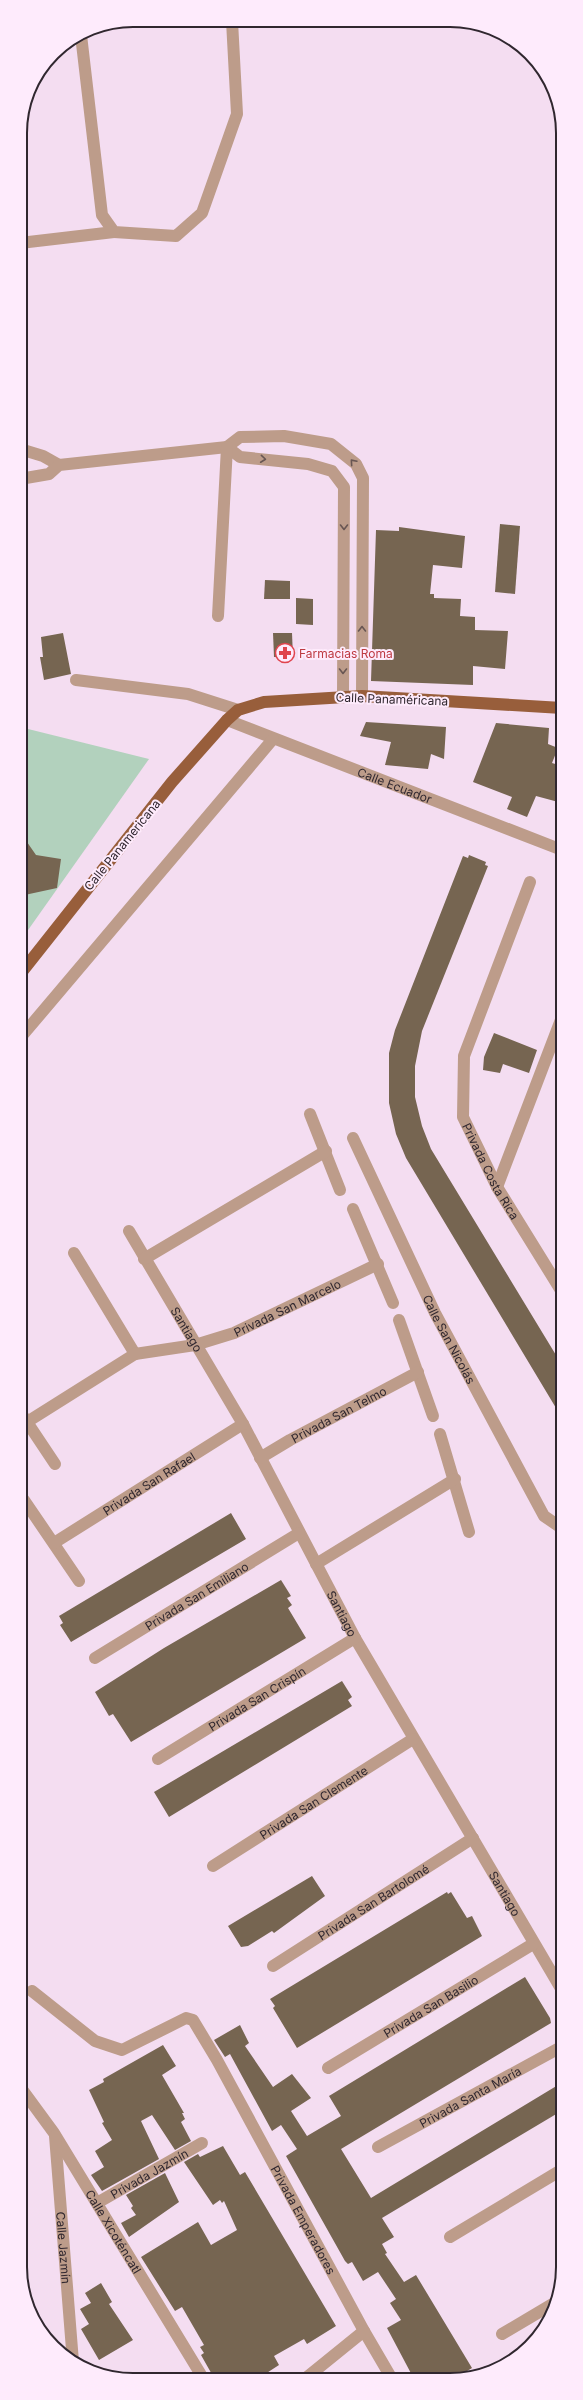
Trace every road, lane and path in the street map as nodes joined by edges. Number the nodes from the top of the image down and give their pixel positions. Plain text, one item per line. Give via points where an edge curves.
1 (232, 27) edge
2 (82, 40) edge
3 (114, 232) junction
4 (27, 242) edge
5 (227, 447) junction
6 (27, 451) edge
7 (58, 465) junction
8 (27, 478) edge
9 (363, 478) junction
10 (344, 487) junction
11 (218, 616) dead end
12 (76, 680) dead end
13 (362, 696) junction
14 (343, 697) junction
15 (556, 708) edge
16 (238, 710) junction
17 (227, 720) junction
18 (273, 739) junction
19 (556, 848) edge
20 (530, 882) dead end
21 (27, 963) edge
22 (27, 1030) edge
23 (556, 1034) edge
24 (310, 1114) dead end
25 (353, 1138) dead end
26 (326, 1151) junction
27 (497, 1186) junction
28 (340, 1190) dead end
29 (353, 1210) dead end
30 (129, 1231) dead end
31 (74, 1253) dead end
32 (144, 1259) junction
33 (378, 1264) junction
34 (556, 1282) edge
35 (393, 1303) dead end
36 (399, 1320) dead end
37 (195, 1344) junction
38 (136, 1354) junction
39 (418, 1372) junction
40 (27, 1415) edge
41 (433, 1416) dead end
42 (27, 1422) edge
43 (243, 1424) junction
44 (440, 1434) dead end
45 (260, 1458) junction
46 (55, 1464) dead end
47 (455, 1478) junction
48 (27, 1504) edge
49 (556, 1526) edge
50 (469, 1532) dead end
51 (299, 1533) junction
52 (54, 1542) junction
53 (316, 1564) junction
54 (79, 1581) dead end
55 (355, 1638) junction
56 (95, 1658) dead end
57 (413, 1739) junction
58 (158, 1759) dead end
59 (473, 1838) junction
60 (213, 1866) dead end
61 (533, 1944) junction
62 (273, 1966) dead end
63 (556, 1981) edge
64 (32, 1991) dead end
65 (556, 2050) edge
66 (328, 2068) dead end
67 (27, 2096) edge
68 (54, 2133) junction
69 (202, 2143) dead end
70 (378, 2147) dead end
71 (556, 2173) edge
72 (97, 2203) junction
73 (450, 2237) dead end
74 (548, 2306) edge
75 (364, 2331) junction
76 (502, 2334) dead end
77 (72, 2354) edge
78 (200, 2373) edge
79 (312, 2373) edge
80 (388, 2373) edge

1 - 3 street via 237,114 202,213 176,236
2 - 3 street via 102,215
3 - 4 street
5 - 7 street
9 -> 5 street via 356,464 331,444 284,436 240,437
5 -> 10 street via 240,457 308,464 332,471
5 - 11 street
6 - 7 street via 43,456
7 - 8 street via 49,474
9 - 10 street
13 -> 9 street
10 -> 14 street
12 - 16 street via 188,694
13 - 14 main road, Calle Panaméricana
13 - 15 main road, Calle Panaméricana
14 - 16 main road, Calle Panaméricana via 264,702
16 - 17 main road, Calle Panaméricana
17 - 18 street, Calle Ecuador
17 - 21 main road, Calle Panamericana via 172,782
18 - 19 street, Calle Ecuador
18 - 22 street
20 - 27 street, Privada Costa Rica via 464,1056 463,1117
23 - 27 street
24 - 26 street
25 - 49 street, Calle San Nicolás via 435,1313 536,1502 544,1516
26 - 28 street
26 - 32 street
27 - 34 street, Privada Costa Rica
29 - 33 street
30 - 32 street, Santiago
31 - 38 street
32 - 37 street, Santiago
33 - 35 street
33 - 37 street, Privada San Marcelo via 234,1333
36 - 39 street
37 - 38 street, Privada San Marcelo
37 - 43 street, Santiago
38 - 40 street
39 - 41 street
39 - 45 street, Privada San Telmo
42 - 46 street
43 - 45 street, Santiago
43 - 52 street, Privada San Rafael
44 - 47 street
45 - 51 street, Santiago
47 - 50 street
47 - 53 street
48 - 52 street
51 - 53 street, Santiago
51 - 56 street, Privada San Emiliano
52 - 54 street
53 - 55 street, Santiago
55 - 57 street, Santiago
55 - 58 street, Privada San Crispín
57 - 59 street, Santiago
57 - 60 street, Privada San Clemente
59 - 61 street, Santiago
59 - 62 street, Privada San Bartolomé
61 - 63 street, Santiago
61 - 66 street, Privada San Basilio
64 - 75 street, Privada Emperadores via 95,2040 122,2050 186,2018 193,2020
65 - 70 street, Privada Santa María
67 - 68 street, Calle Xicoténcatl
68 - 72 street, Calle Xicoténcatl
68 - 77 street, Calle Jazmín
69 - 72 street, Privada Jazmín
71 - 73 street
72 - 78 street, Calle Xicoténcatl
74 - 76 street
75 - 79 street
75 - 80 street, Privada Emperadores

